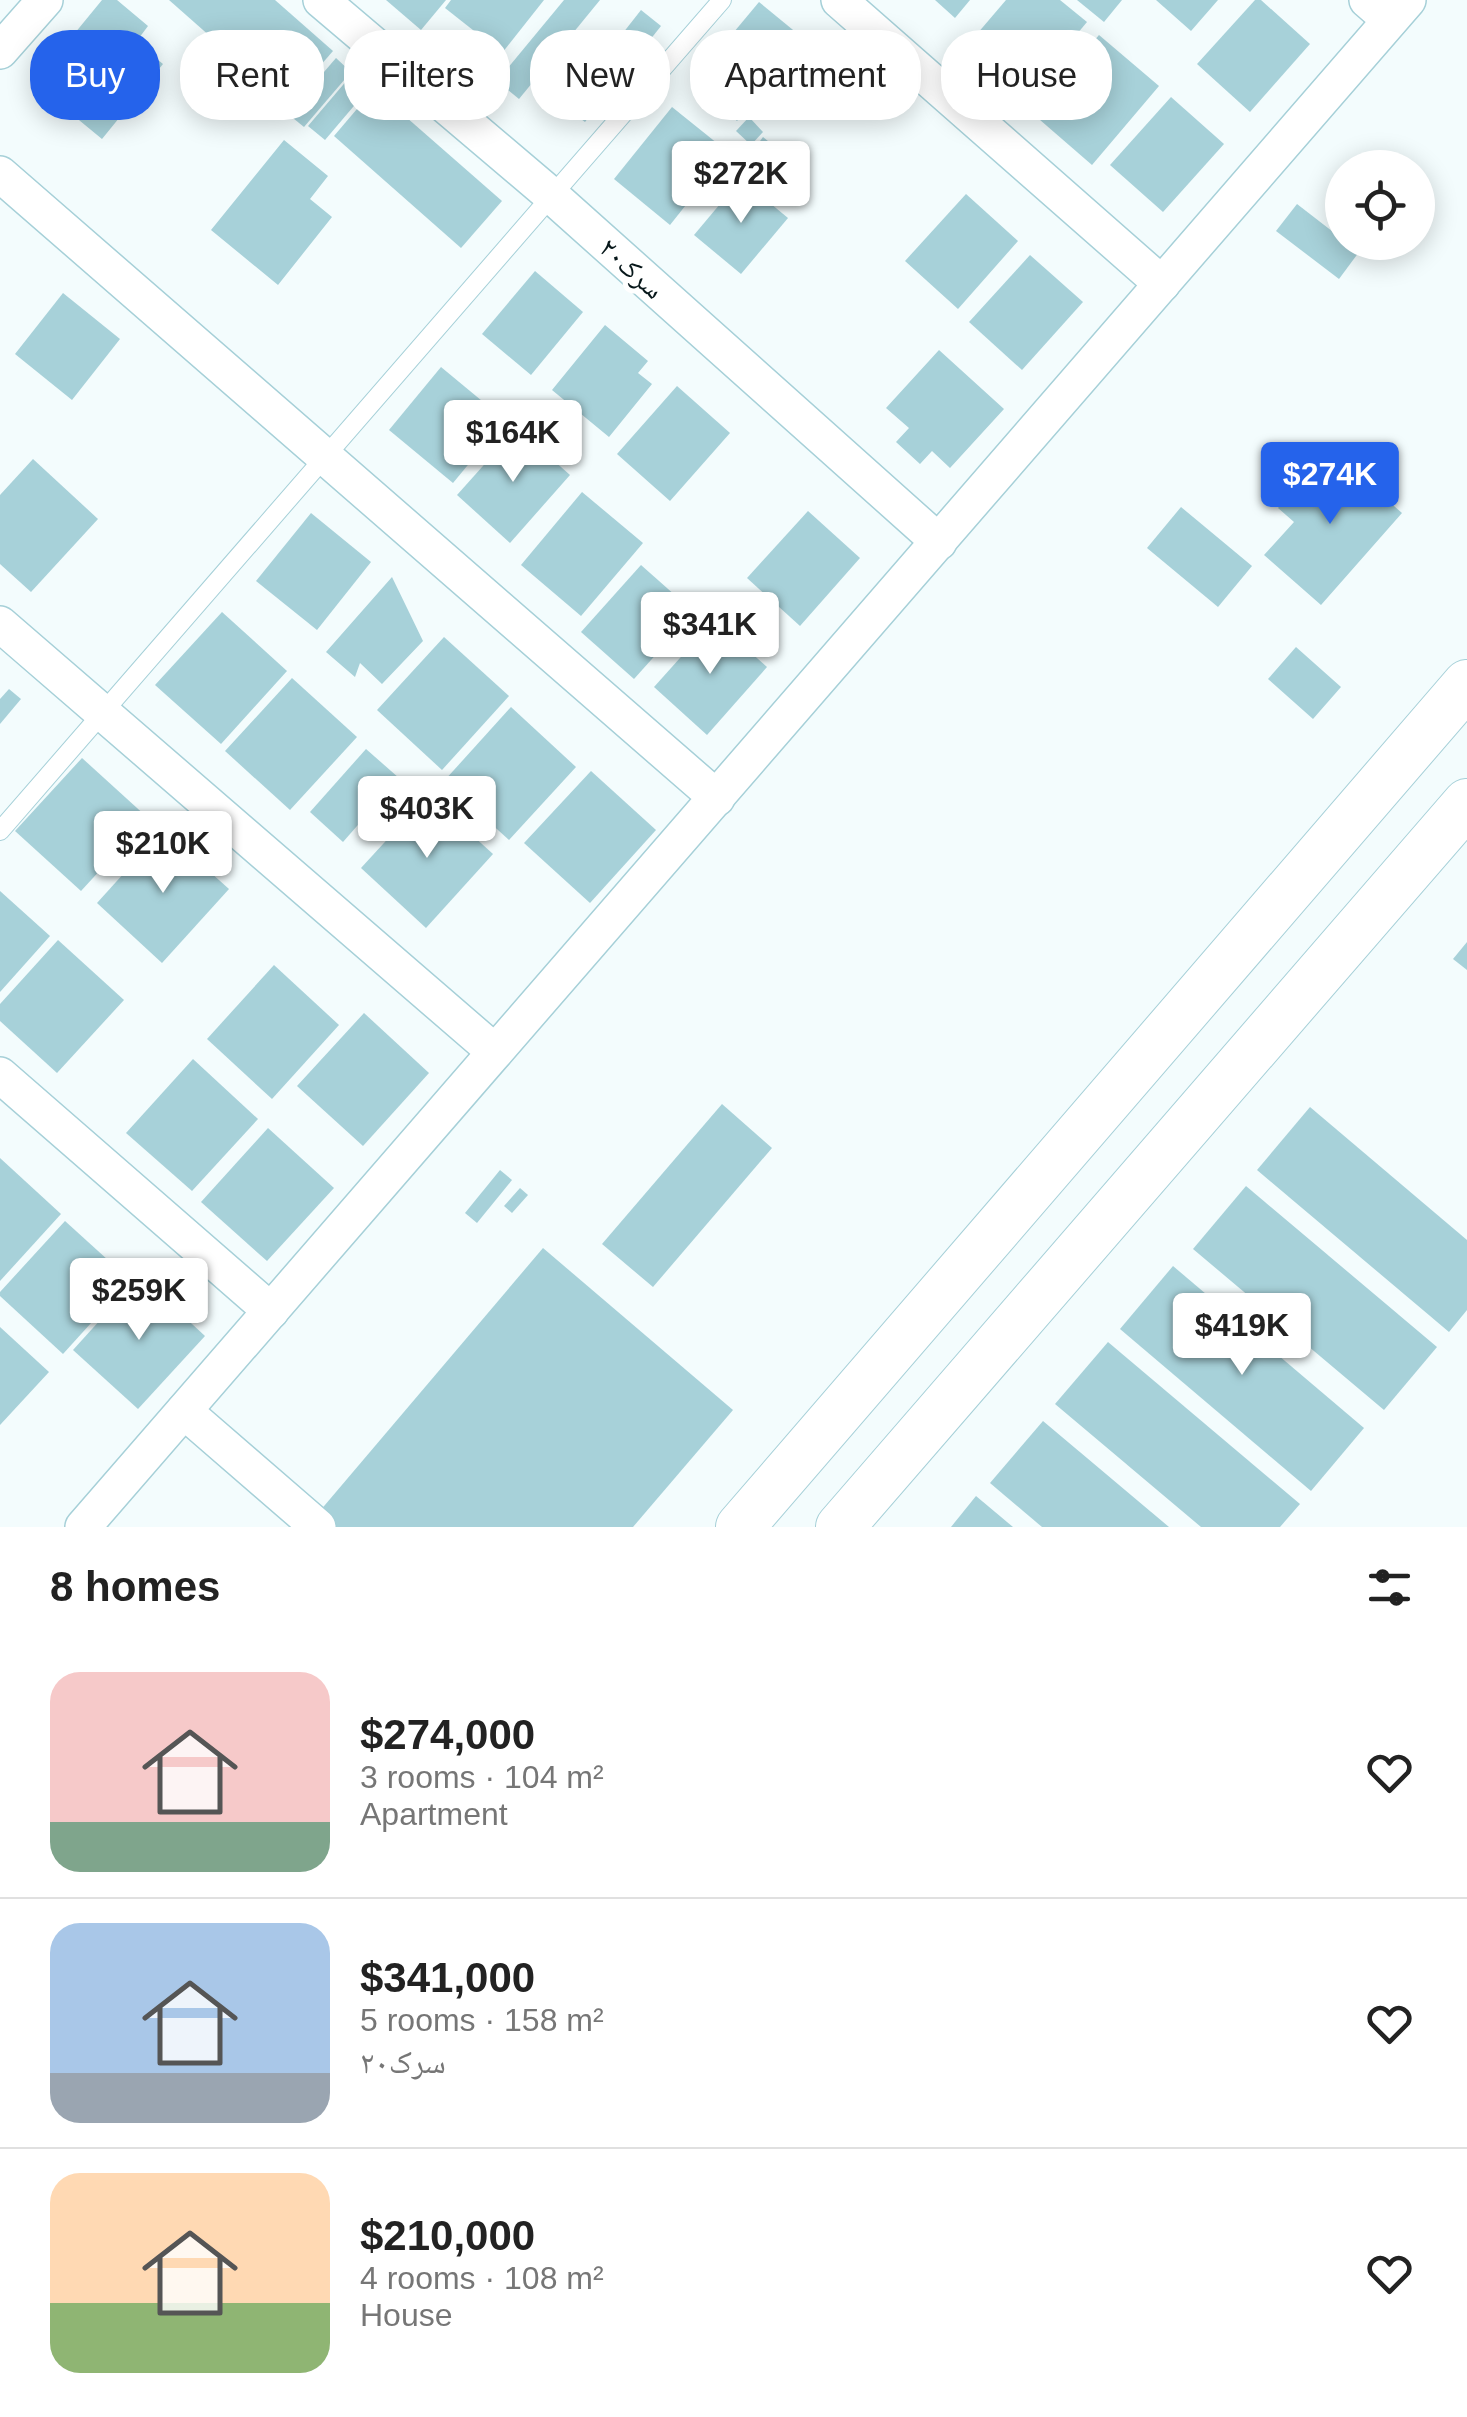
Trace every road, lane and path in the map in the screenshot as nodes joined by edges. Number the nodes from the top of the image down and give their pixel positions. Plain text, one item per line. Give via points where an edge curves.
1 (44, 0) edge
2 (320, 0) edge
3 (722, 0) edge
4 (840, 0) edge
5 (1388, 7) edge
6 (0, 51) edge
7 (0, 174) edge
8 (552, 196) junction
9 (1162, 284) junction
10 (324, 456) junction
11 (938, 542) junction
12 (0, 624) edge
13 (1467, 684) edge
14 (100, 714) junction
15 (716, 798) junction
16 (1467, 803) edge
17 (0, 831) edge
18 (495, 1052) junction
19 (0, 1076) edge
20 (271, 1310) junction
21 (184, 1411) junction
22 (83, 1527) edge
23 (318, 1527) edge
24 (740, 1527) edge
25 (840, 1527) edge

1 - 6 street
2 - 8 street, سرک۲۰
3 - 8 lane
4 - 9 street
5 - 9 street
7 - 10 street
8 - 10 lane
8 - 11 street, سرک۲۰
9 - 11 street
10 - 14 lane
10 - 15 street
11 - 15 street
12 - 14 street
13 - 24 street
14 - 17 lane
14 - 18 street
15 - 18 street
16 - 25 street
18 - 20 street
19 - 20 street
20 - 21 street
21 - 22 street
21 - 23 street

